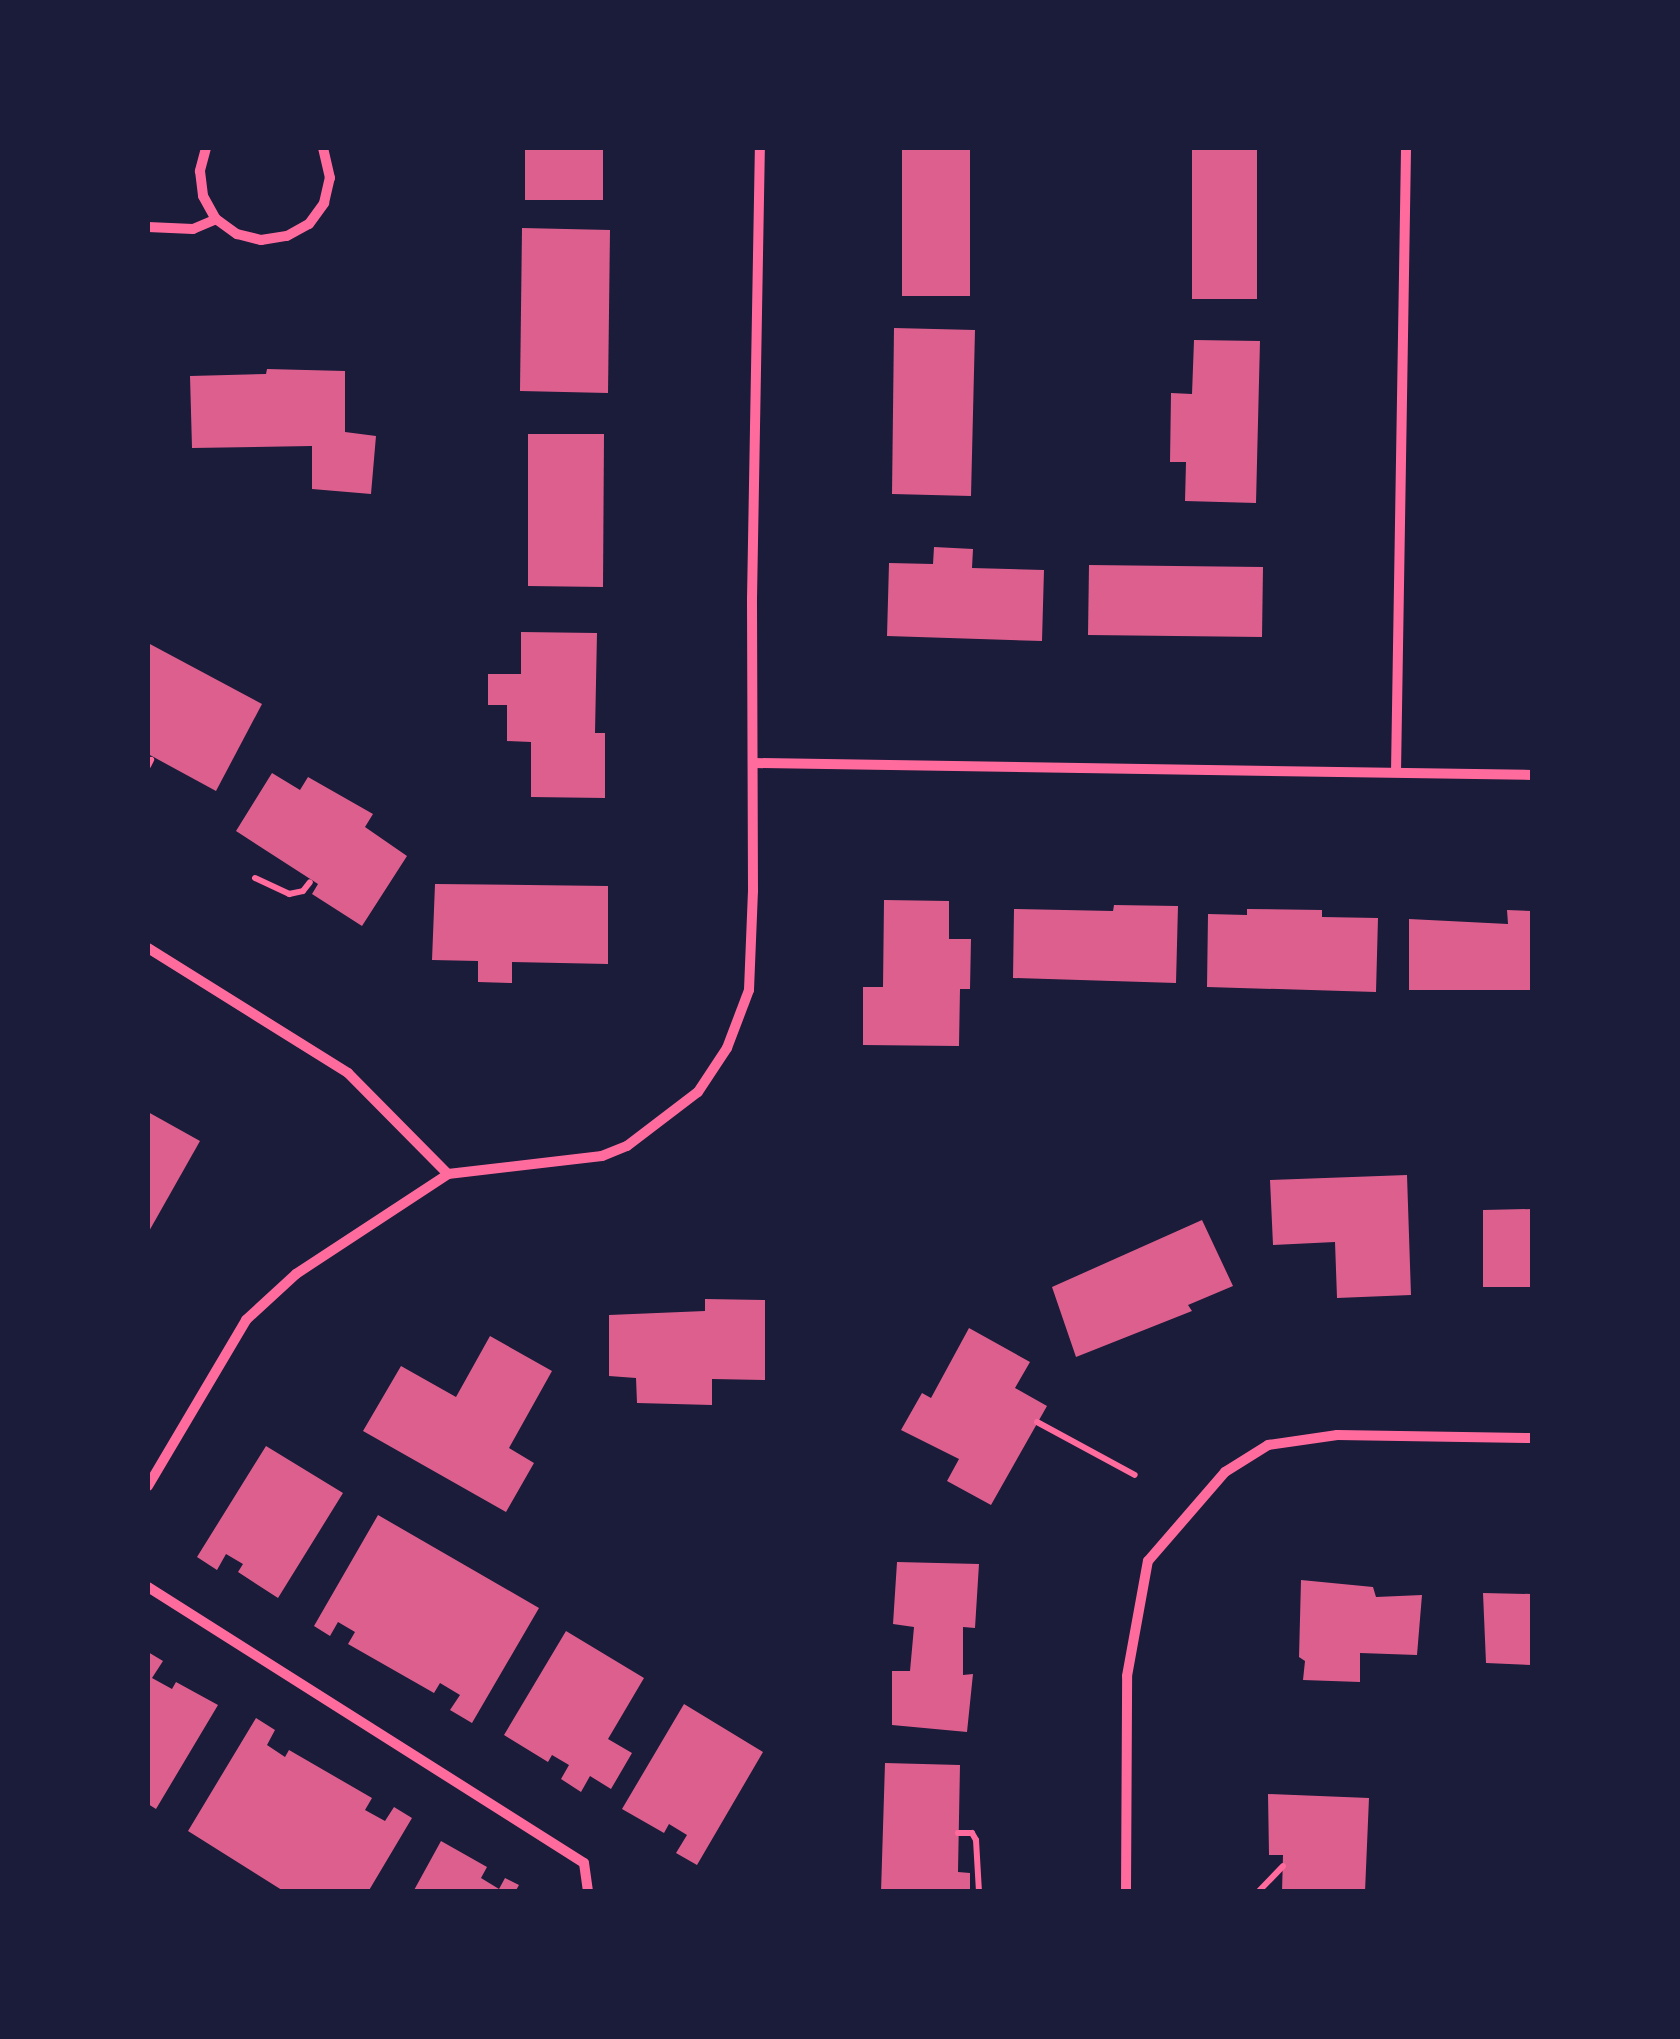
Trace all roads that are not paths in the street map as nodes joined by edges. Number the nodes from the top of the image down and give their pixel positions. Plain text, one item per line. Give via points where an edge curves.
1 (206, 148) edge
2 (323, 148) edge
3 (760, 148) edge
4 (1406, 148) edge
5 (216, 218) junction
6 (148, 228) edge
7 (754, 763) junction
8 (1396, 772) junction
9 (1532, 774) edge
10 (148, 948) edge
11 (448, 1174) junction
12 (1532, 1438) edge
13 (148, 1486) edge
14 (148, 1587) edge
15 (588, 1892) edge
16 (1126, 1892) edge

1 - 5 street via 203,196
2 - 5 street via 330,178 309,224 262,240 237,234
3 - 7 street
4 - 8 street
5 - 6 street via 193,229
7 - 8 street
7 - 11 street via 749,990 727,1048 698,1092 628,1146 602,1156
8 - 9 street
10 - 11 street via 348,1073
11 - 13 street via 296,1274 246,1320
12 - 16 street via 1337,1434 1268,1445 1225,1472 1148,1561 1127,1676
14 - 15 street via 584,1863

